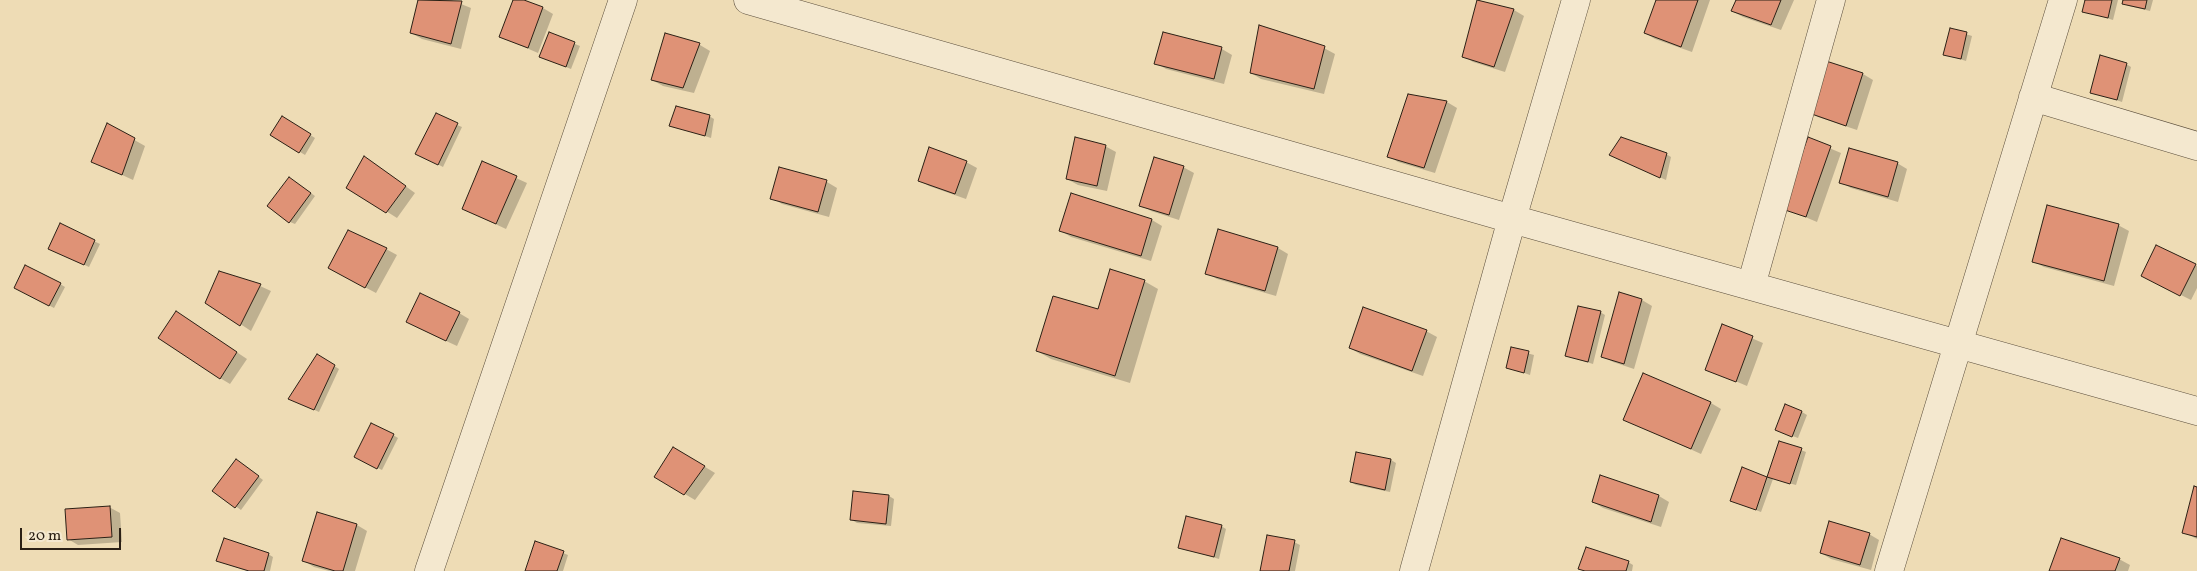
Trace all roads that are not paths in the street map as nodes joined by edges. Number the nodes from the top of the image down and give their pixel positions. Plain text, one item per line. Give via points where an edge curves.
1 (623, 0) edge
2 (748, 0) edge
3 (1576, 0) edge
4 (1831, 0) edge
5 (2063, 0) edge
6 (2034, 97) junction
7 (2197, 146) edge
8 (1512, 219) junction
9 (1751, 286) junction
10 (1958, 344) junction
11 (2197, 411) edge
12 (429, 571) edge
13 (1414, 571) edge
14 (1889, 571) edge

1 - 12 street
2 - 8 street
3 - 8 street
4 - 9 street
5 - 6 street
6 - 7 street
6 - 10 street
8 - 9 street
8 - 13 street
9 - 10 street
10 - 11 street
10 - 14 street

